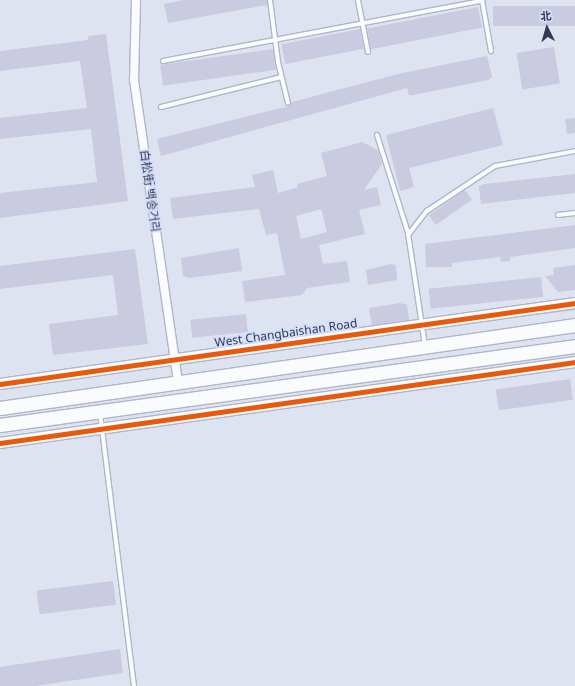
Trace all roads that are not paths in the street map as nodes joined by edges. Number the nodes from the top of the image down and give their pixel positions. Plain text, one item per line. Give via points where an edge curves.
1 (136, 0) edge
2 (270, 0) edge
3 (358, 0) edge
4 (482, 1) edge
5 (363, 23) junction
6 (277, 40) junction
7 (491, 51) dead end
8 (368, 52) dead end
9 (163, 61) dead end
10 (281, 77) junction
11 (288, 103) dead end
12 (162, 108) dead end
13 (377, 135) dead end
14 (575, 151) edge
15 (575, 213) edge
16 (558, 214) dead end
17 (408, 235) junction
18 (575, 302) edge
19 (420, 324) junction
20 (575, 325) edge
21 (575, 346) edge
22 (426, 347) junction
23 (174, 359) junction
24 (575, 362) edge
25 (178, 382) junction
26 (0, 384) edge
27 (0, 408) edge
28 (100, 411) junction
29 (0, 425) edge
30 (102, 428) junction
31 (0, 443) edge
32 (134, 686) edge

1 - 23 street, 白松街 백송거리 via 134,80
2 - 6 lane
3 - 5 lane
4 - 5 lane
4 - 7 lane
5 - 6 lane
5 - 8 lane
6 - 9 lane
6 - 10 lane
10 - 11 lane
10 - 12 lane
13 - 17 lane
14 - 17 lane via 495,166 427,211
15 - 16 lane
17 - 19 lane
18 - 19 street, West Changbaishan Road
19 - 22 lane
19 - 23 street, West Changbaishan Road
20 - 22 main road
21 - 28 main road
22 - 25 main road
23 - 25 street, 白松街 백송거리
23 - 26 street, West Changbaishan Road
24 - 30 street
25 - 27 main road
28 - 29 main road
28 - 30 lane
30 - 31 street
30 - 32 lane

